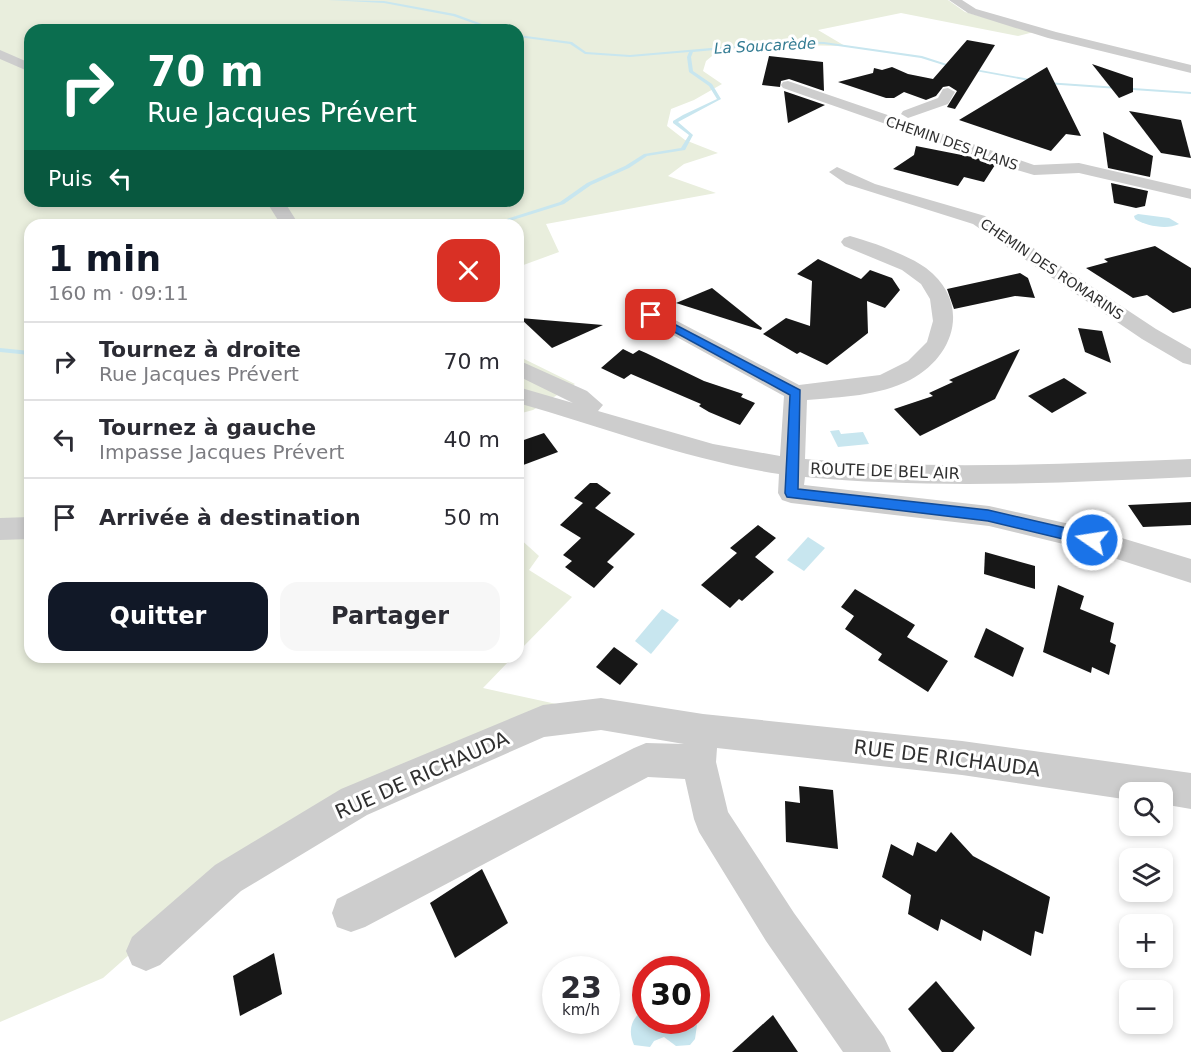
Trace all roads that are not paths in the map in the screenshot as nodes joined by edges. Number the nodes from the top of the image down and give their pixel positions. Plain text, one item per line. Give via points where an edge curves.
1 (954, 0) edge
2 (0, 54) edge
3 (24, 65) edge
4 (1191, 69) edge
5 (788, 85) dead end
6 (948, 92) dead end
7 (905, 120) junction
8 (837, 172) dead end
9 (1191, 194) edge
10 (850, 242) dead end
11 (651, 315) dead end
12 (1191, 358) edge
13 (524, 370) edge
14 (796, 393) junction
15 (524, 397) edge
16 (622, 426) junction
17 (791, 466) junction
18 (1191, 468) edge
19 (24, 528) edge
20 (0, 529) edge
21 (1191, 572) edge
22 (701, 746) junction
23 (1191, 790) edge
24 (351, 913) dead end
25 (146, 951) dead end
26 (869, 1052) edge

1 - 4 street via 972,11 1052,35
2 - 3 street
5 - 7 street, CHEMIN DES PLANS via 873,116
6 - 7 street via 943,101
7 - 9 street, CHEMIN DES PLANS via 1023,167 1079,168
8 - 12 street, CHEMIN DES ROMARINS via 860,183 979,220
10 - 14 street via 912,267 934,288 944,306 940,337 930,354 913,369 888,381
11 - 14 street
13 - 16 street via 579,396
14 - 17 street
15 - 16 street, ROUTE DE BEL AIR
16 - 17 street, ROUTE DE BEL AIR via 682,446
17 - 18 street, ROUTE DE BEL AIR via 911,475
17 - 21 street via 791,493 988,516 1092,540
19 - 20 street
22 - 23 street, RUE DE RICHAUDA via 962,758
22 - 24 street via 646,760
22 - 25 street, RUE DE RICHAUDA via 602,714 543,721 354,802 228,878
22 - 26 street via 712,819 780,927

